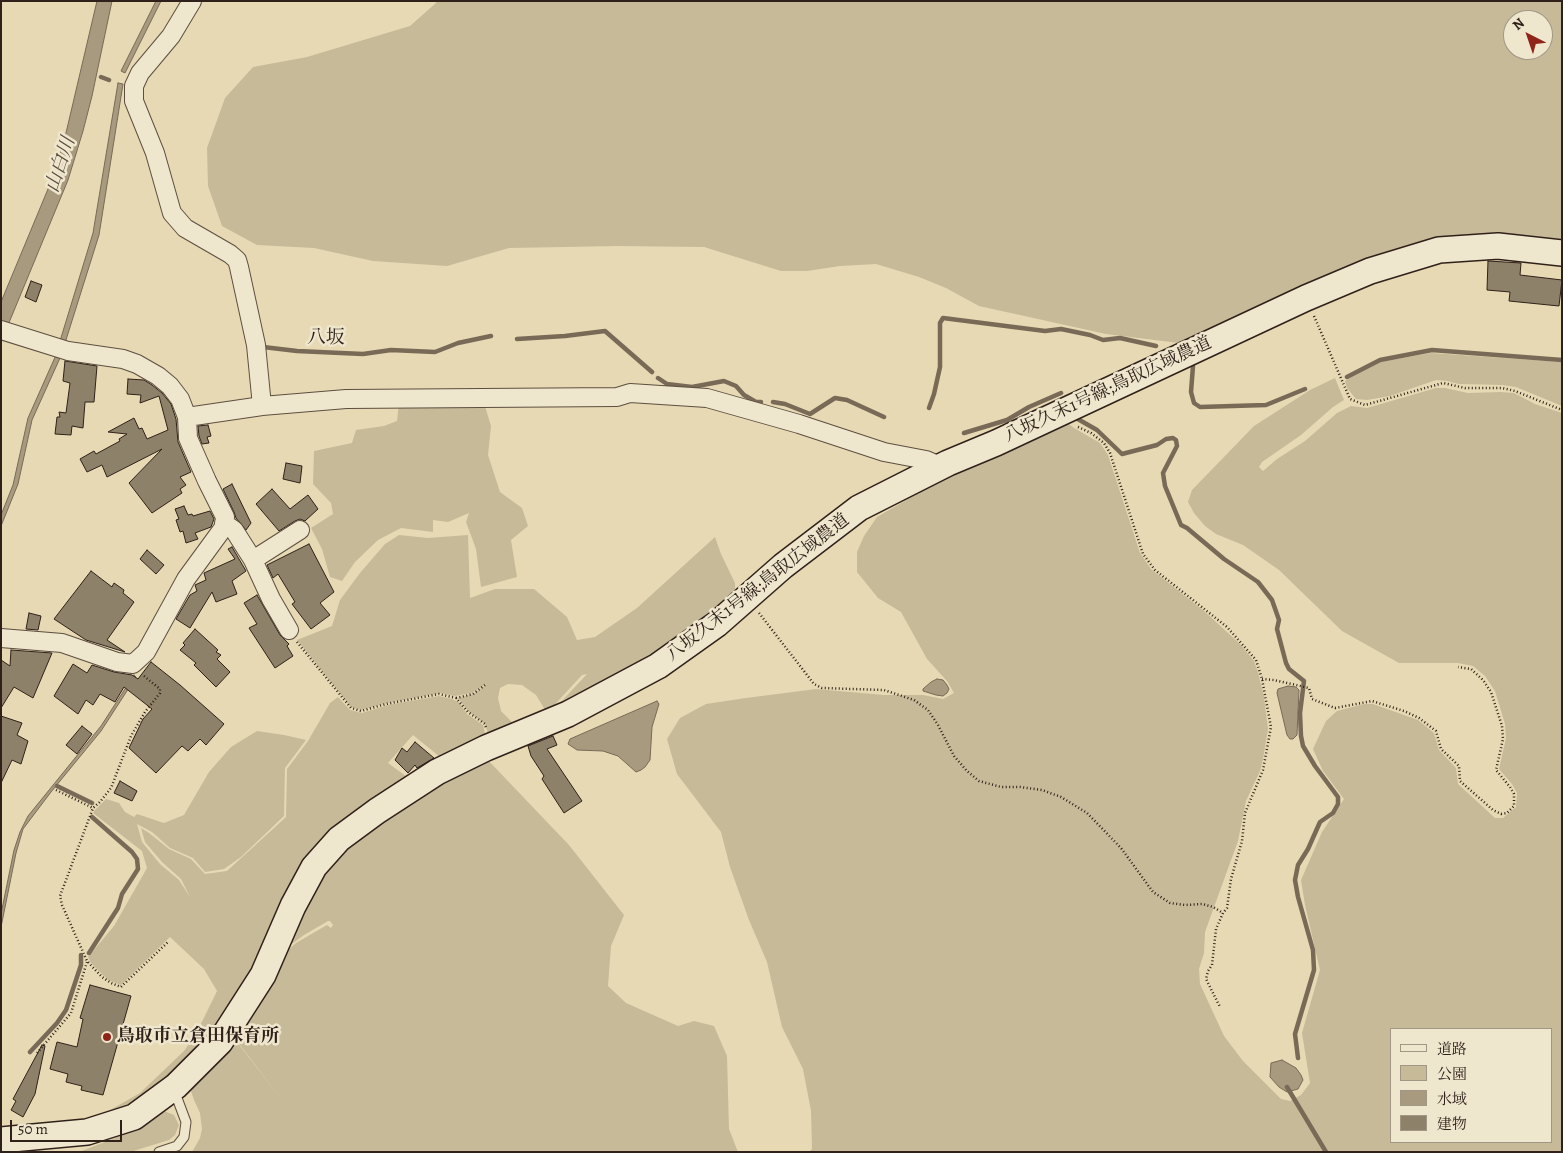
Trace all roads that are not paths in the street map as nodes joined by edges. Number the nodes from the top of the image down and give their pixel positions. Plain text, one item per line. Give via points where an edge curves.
1 (192, 1) edge
2 (1562, 253) edge
3 (1, 330) edge
4 (262, 406) junction
5 (187, 417) junction
6 (942, 467) junction
7 (224, 523) junction
8 (300, 530) dead end
9 (253, 560) junction
10 (289, 630) road end
11 (1, 638) edge
12 (173, 1088) junction
13 (1, 1140) edge
14 (159, 1152) edge

1 - 4 street via 171,36 140,73 134,86 134,101 155,153 172,213 185,228 230,254 240,267 256,345
2 - 6 street, 八坂久末1号線;鳥取広域農道 via 1498,246 1439,250 1370,271
3 - 5 street via 68,351 137,364 170,386 180,399
4 - 5 street
4 - 6 street via 346,399 617,397 630,393 707,398
5 - 7 street via 188,438 225,517
6 - 12 street, 八坂久末1号線;鳥取広域農道 via 859,508 782,566 717,624 658,666 568,714 437,772 339,839 314,867 263,975 220,1042
7 - 9 street via 234,530
7 - 11 street via 181,587 146,652 133,664 62,644
8 - 9 street
9 - 10 street
12 - 13 street, 八坂久末1号線;鳥取広域農道 via 134,1117 87,1132
12 - 14 lane via 186,1122 184,1138 177,1146

